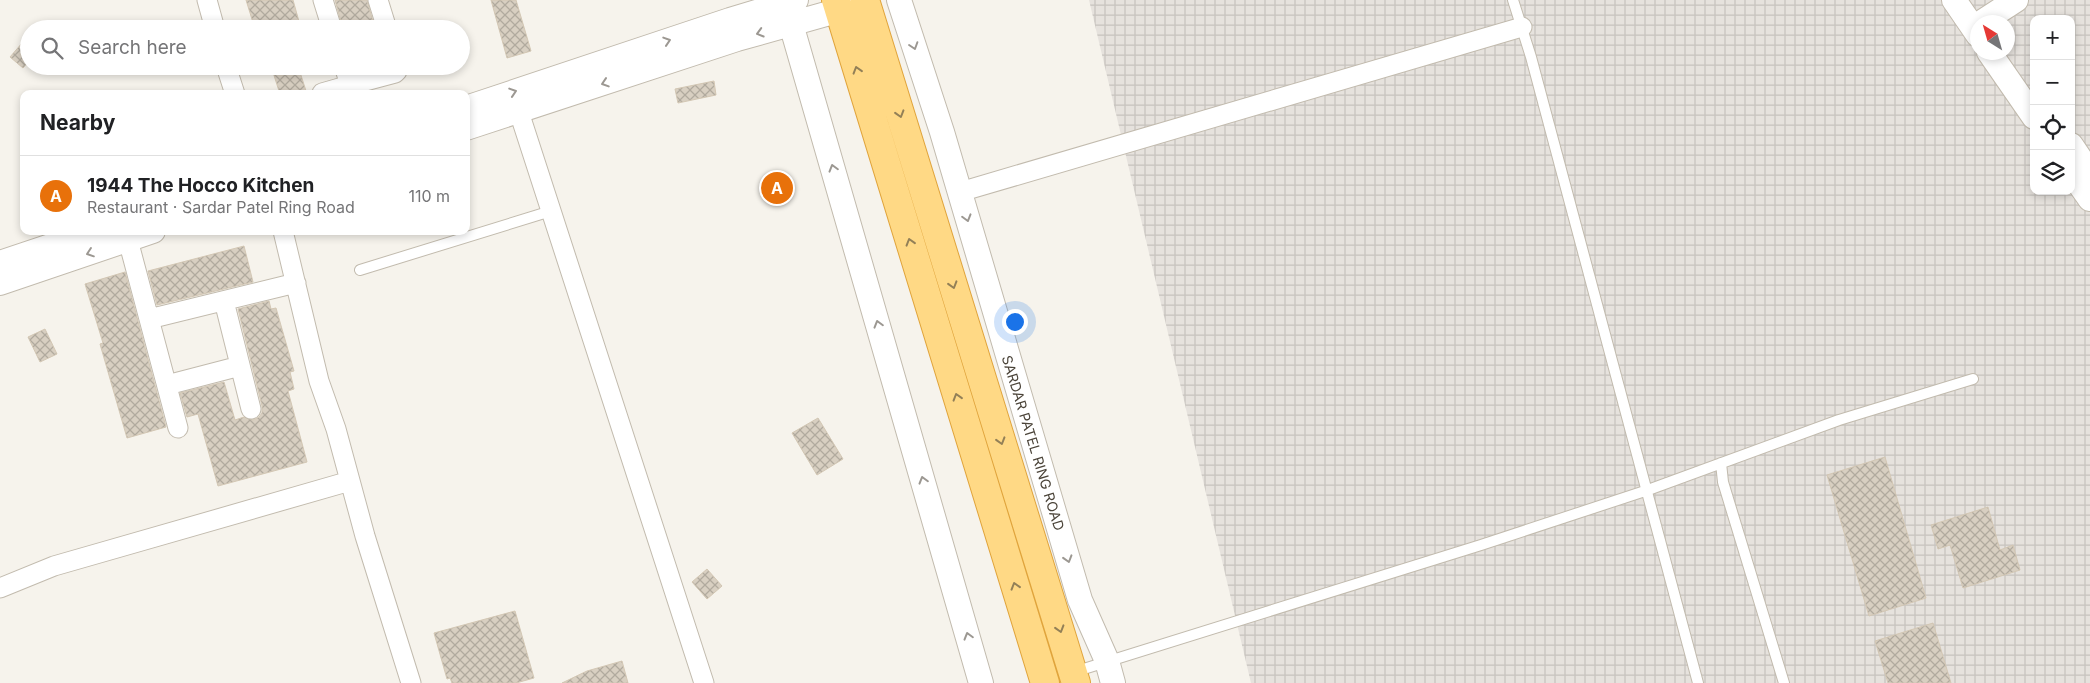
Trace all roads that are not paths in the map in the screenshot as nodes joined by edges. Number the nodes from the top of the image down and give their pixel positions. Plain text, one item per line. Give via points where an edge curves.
1 (207, 0) edge
2 (323, 0) edge
3 (378, 0) edge
4 (899, 0) edge
5 (1513, 0) edge
6 (1954, 0) edge
7 (1972, 0) edge
8 (2016, 0) edge
9 (868, 1) edge
10 (837, 5) edge
11 (790, 7) edge
12 (1977, 15) edge
13 (1995, 15) edge
14 (1970, 16) edge
15 (213, 20) edge
16 (329, 20) edge
17 (384, 20) edge
18 (1522, 27) junction
19 (1995, 60) edge
20 (2013, 60) edge
21 (229, 75) edge
22 (347, 75) edge
23 (387, 75) edge
24 (2030, 84) edge
25 (350, 85) junction
26 (234, 90) edge
27 (332, 90) edge
28 (470, 107) edge
29 (2030, 111) edge
30 (519, 112) junction
31 (470, 127) edge
32 (2074, 150) edge
33 (2090, 173) edge
34 (2075, 178) edge
35 (960, 192) junction
36 (2090, 199) edge
37 (551, 211) junction
38 (82, 235) edge
39 (142, 235) edge
40 (285, 235) edge
41 (128, 240) junction
42 (0, 263) edge
43 (360, 270) dead end
44 (0, 283) edge
45 (296, 283) junction
46 (224, 301) junction
47 (149, 320) junction
48 (240, 366) junction
49 (1973, 379) dead end
50 (167, 386) junction
51 (251, 409) dead end
52 (178, 428) dead end
53 (1721, 463) junction
54 (350, 481) junction
55 (1648, 490) junction
56 (0, 588) edge
57 (1110, 672) edge
58 (1074, 678) edge
59 (411, 683) edge
60 (704, 683) edge
61 (981, 683) edge
62 (1045, 683) edge
63 (1698, 683) edge
64 (1784, 683) edge

1 - 15 street
2 - 16 street
3 - 17 street
4 -> 35 street, SARDAR PATEL RING ROAD
5 - 18 lane
6 - 14 street
7 - 12 street
8 - 13 street
9 - 10 street
9 -> 58 highway
10 - 11 street
62 -> 10 highway
28 -> 11 street
11 -> 30 street via 737,39
61 -> 11 street
18 - 35 street
18 - 55 lane
19 - 29 street
20 - 24 street
21 - 26 street
22 - 25 street
23 - 25 street
25 - 27 street
30 - 31 street
30 - 37 street
32 - 33 street
34 - 36 street
35 -> 57 street, SARDAR PATEL RING ROAD via 1080,600
37 - 43 lane
37 - 60 street
38 - 42 street
39 - 41 street
40 - 45 street
41 -> 44 street
41 - 47 street
45 - 46 street
45 - 54 street via 319,381
46 - 47 street
46 - 48 street
47 - 50 street
48 - 50 street
48 - 51 street
49 - 53 lane via 1839,420
50 - 52 street
53 - 55 lane
53 - 64 lane via 1723,482
54 - 56 street via 54,566
54 - 59 street
55 - 57 lane
55 - 63 lane
57 - 58 lane

